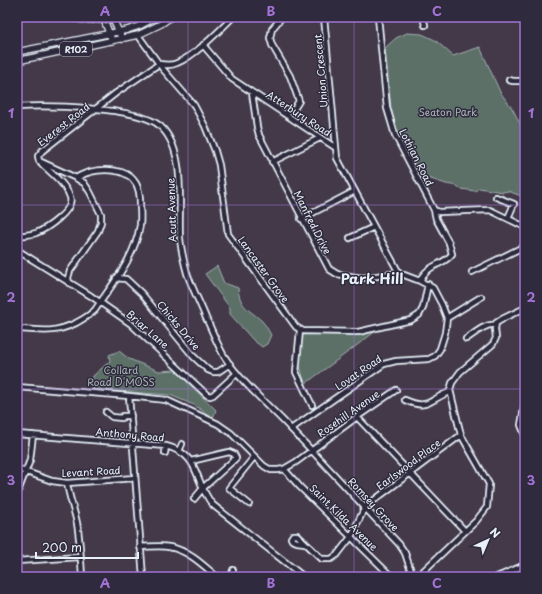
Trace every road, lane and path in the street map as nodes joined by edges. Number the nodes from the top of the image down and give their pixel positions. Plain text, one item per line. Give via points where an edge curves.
1 (103, 17) edge
2 (112, 17) edge
3 (156, 17) edge
4 (171, 17) edge
5 (233, 17) edge
6 (282, 17) edge
7 (324, 17) edge
8 (378, 17) edge
9 (423, 17) edge
10 (425, 25) dead end
11 (119, 32) junction
12 (110, 34) junction
13 (138, 35) junction
14 (122, 39) junction
15 (112, 41) junction
16 (203, 46) junction
17 (17, 52) edge
18 (17, 61) edge
19 (159, 64) junction
20 (509, 80) dead end
21 (525, 81) edge
22 (252, 93) junction
23 (17, 107) edge
24 (98, 108) junction
25 (285, 114) junction
26 (320, 138) junction
27 (336, 148) junction
28 (39, 161) junction
29 (272, 162) junction
30 (76, 178) junction
31 (355, 191) junction
32 (496, 197) dead end
33 (434, 210) junction
34 (508, 218) junction
35 (301, 219) junction
36 (525, 226) edge
37 (374, 227) junction
38 (17, 236) edge
39 (350, 238) dead end
40 (525, 246) edge
41 (17, 250) edge
42 (472, 272) dead end
43 (399, 273) junction
44 (116, 278) junction
45 (420, 281) junction
46 (69, 283) junction
47 (428, 284) junction
48 (480, 297) dead end
49 (100, 303) junction
50 (525, 308) edge
51 (447, 318) junction
52 (495, 325) junction
53 (17, 329) edge
54 (300, 330) junction
55 (466, 339) dead end
56 (230, 364) junction
57 (237, 373) junction
58 (17, 387) edge
59 (396, 390) dead end
60 (450, 392) junction
61 (129, 396) junction
62 (405, 400) dead end
63 (525, 402) edge
64 (312, 405) dead end
65 (106, 412) dead end
66 (131, 416) junction
67 (357, 417) junction
68 (292, 429) junction
69 (17, 434) edge
70 (461, 435) junction
71 (525, 435) edge
72 (33, 436) junction
73 (133, 443) junction
74 (182, 444) dead end
75 (166, 446) junction
76 (311, 450) junction
77 (179, 451) junction
78 (165, 453) dead end
79 (254, 457) junction
80 (191, 461) junction
81 (17, 468) edge
82 (284, 469) junction
83 (26, 472) junction
84 (410, 473) junction
85 (135, 478) junction
86 (67, 483) junction
87 (136, 485) junction
88 (142, 485) dead end
89 (202, 489) junction
90 (17, 494) edge
91 (194, 500) dead end
92 (249, 504) dead end
93 (365, 507) junction
94 (465, 531) junction
95 (351, 537) junction
96 (305, 543) dead end
97 (140, 547) junction
98 (80, 557) junction
99 (17, 561) edge
100 (525, 565) edge
101 (234, 570) dead end
102 (82, 577) edge
103 (143, 577) edge
104 (217, 577) edge
105 (231, 577) edge
106 (304, 577) edge
107 (392, 577) edge
108 (413, 577) edge
109 (417, 577) edge
110 (498, 577) edge

1 - 12 main road
2 - 11 main road
3 - 11 main road, R102 via 140,26
4 - 13 main road, R102
5 - 16 street
6 - 25 street via 272,29 270,38 290,76 299,101 294,109
7 - 27 street, Union Crescent
8 - 33 street, Lothian Road via 389,119
9 - 10 street
11 - 12 main road, R102
11 - 14 main road
12 - 15 main road
12 - 17 main road, R102
13 - 14 main road, R102
13 - 19 street, Lancaster Grove
14 - 15 main road, R102
15 - 18 main road, R102
16 - 19 street via 178,64
16 - 22 street, Atterbury Road via 228,75
19 - 24 street, Everest Road
19 - 54 street, Lancaster Grove via 194,105 211,141 219,166 228,234
20 - 21 street
22 - 25 street, Atterbury Road
22 - 29 street, Manfred Drive via 257,130
23 - 24 street, Acutt Avenue
24 - 28 street, Everest Road via 42,151 38,156
24 - 56 street, Acutt Avenue via 150,119 160,125 171,141 177,164 181,207 180,238 184,260 193,288 218,345
25 - 26 street, Atterbury Road
26 - 27 street, Atterbury Road
26 - 29 street
27 - 31 street, Atterbury Road via 338,161
28 - 30 street, Everest Road
28 - 38 street via 67,191 71,199 70,206 64,214 41,230
29 - 35 street, Manfred Drive
30 - 44 street via 89,172 116,171 131,178 139,188 141,217 136,243 129,261
30 - 46 street, Everest Road via 84,183 90,192 102,220 98,231 70,271
31 - 35 street
31 - 37 street, Atterbury Road
32 - 34 street via 514,204
33 - 34 street via 490,210
33 - 45 street via 452,254 428,269
34 - 36 street
35 - 43 street, Manfred Drive via 331,272 362,278
37 - 39 street
37 - 43 street, Atterbury Road
40 - 42 street
41 - 46 street, Briar Lane
43 - 45 street, Manfred Drive
44 - 49 street
44 - 56 street, Chicks Drive via 126,279 138,290 193,356 208,370 218,372
45 - 47 street, Manfred Drive
46 - 49 street, Briar Lane
47 - 51 street via 438,296
47 - 54 street via 423,308 419,315 411,320 358,332
48 - 51 street
49 - 53 street via 90,315 62,329
49 - 57 street, Briar Lane via 134,327 208,395 213,395
50 - 52 street via 501,319
51 - 68 street, Lovat Road via 442,344 435,356 429,359 396,360 384,364
52 - 55 street via 486,326
52 - 60 street via 495,341 460,372 452,383
54 - 64 street via 296,372
56 - 57 street, Acutt Avenue
57 - 68 street, Acutt Avenue
58 - 61 street
59 - 67 street, Rosehill Avenue
60 - 62 street via 424,405
60 - 70 street
61 - 66 street
61 - 79 street via 166,400 218,424 231,433
63 - 71 street via 521,426
65 - 66 street via 112,417
66 - 73 street
67 - 76 street, Rosehill Avenue
67 - 84 street
68 - 76 street, Acutt Avenue
69 - 72 street, Anthony Road
70 - 84 street, Earlswood Place
70 - 94 street via 488,484 485,510
72 - 73 street, Anthony Road
72 - 83 street
73 - 75 street, Anthony Road
73 - 85 street
74 - 77 street
75 - 77 street, Anthony Road
75 - 78 street
76 - 82 street, Rosehill Avenue
76 - 93 street, Romsey Grove
77 - 80 street, Anthony Road
79 - 82 street via 268,469
79 - 92 street via 229,487
80 - 89 street, Anthony Road
80 - 89 street via 229,452 236,457
81 - 83 street, Levant Road
82 - 95 street, Saint Kilda Avenue
83 - 86 street, Levant Road
83 - 90 street
84 - 93 street, Earlswood Place
84 - 94 street
85 - 86 street, Levant Road
85 - 87 street
86 - 98 street via 77,522
87 - 88 street
87 - 97 street via 139,496
89 - 91 street
89 - 106 street, Anthony Road via 213,505 255,542
93 - 95 street, Earlswood Place
93 - 108 street, Romsey Grove via 399,544 405,553
94 - 109 street
95 - 96 street, Earlswood Place via 334,557 327,559 319,557
95 - 107 street, Saint Kilda Avenue
97 - 103 street
97 - 104 street via 169,547 182,551
98 - 99 street
98 - 102 street
100 - 110 street
101 - 105 street

